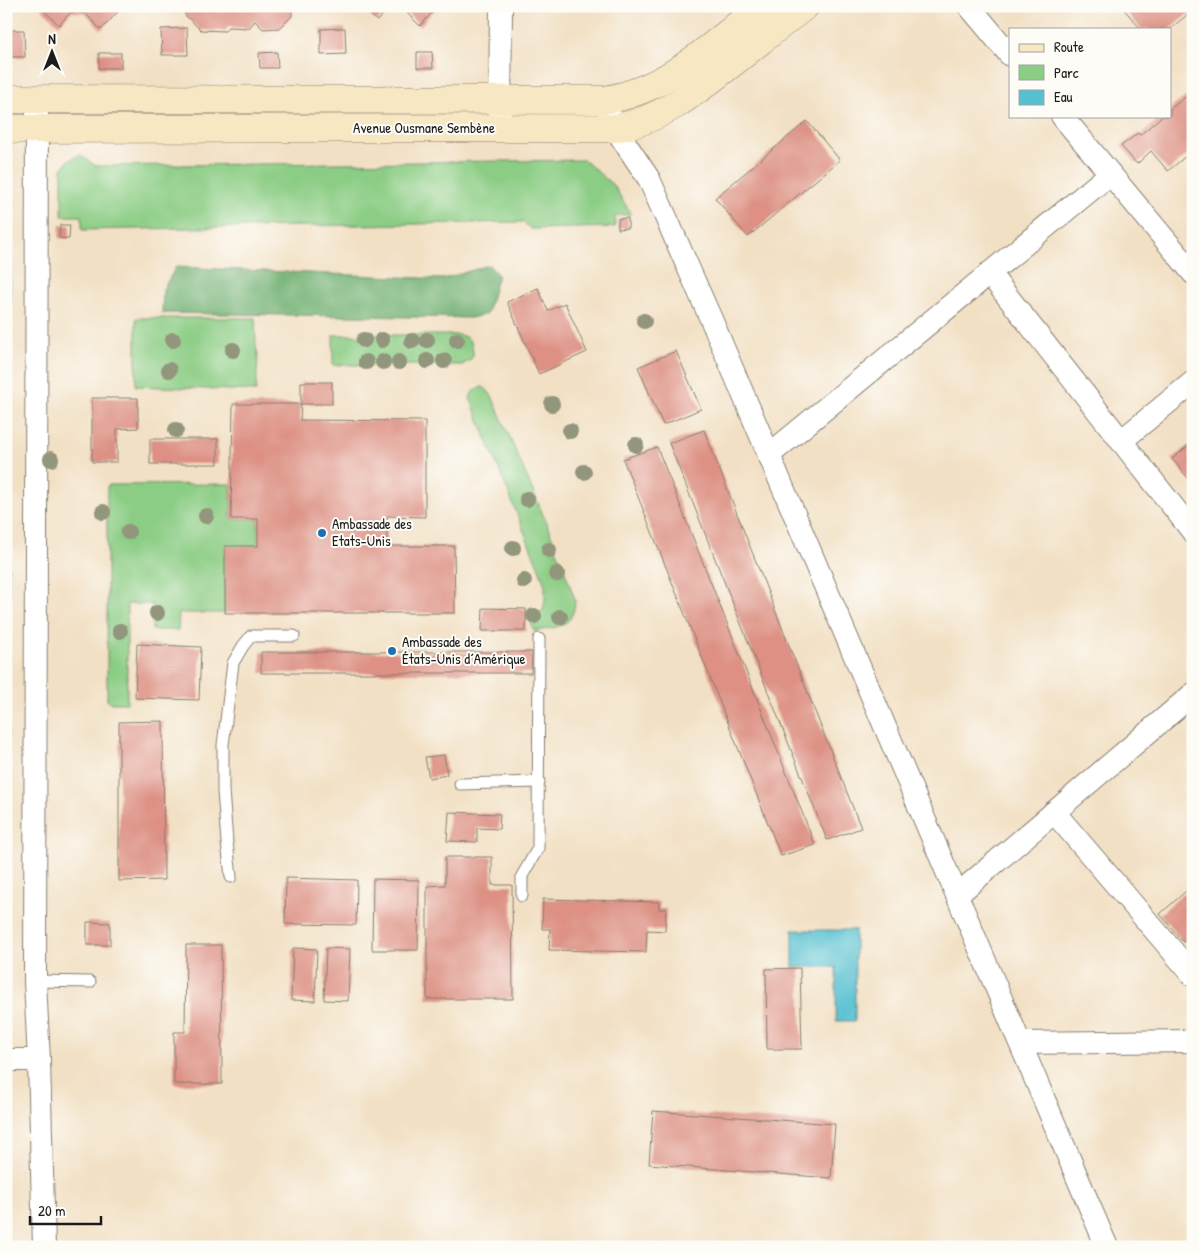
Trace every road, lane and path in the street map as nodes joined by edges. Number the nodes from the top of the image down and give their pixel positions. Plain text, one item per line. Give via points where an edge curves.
1 (501, 6) edge
2 (760, 6) edge
3 (805, 6) edge
4 (969, 6) edge
5 (1009, 54) edge
6 (6, 99) edge
7 (500, 99) junction
8 (37, 100) junction
9 (604, 100) junction
10 (1064, 118) edge
11 (500, 128) junction
12 (615, 128) junction
13 (6, 129) edge
14 (37, 129) junction
15 (1110, 174) junction
16 (989, 273) junction
17 (1193, 273) edge
18 (1193, 382) edge
19 (1121, 441) junction
20 (769, 455) junction
21 (1193, 532) edge
22 (294, 636) dead end
23 (539, 639) dead end
24 (1193, 694) edge
25 (539, 782) junction
26 (460, 784) dead end
27 (1054, 812) junction
28 (231, 877) dead end
29 (958, 895) junction
30 (522, 896) dead end
31 (1193, 975) edge
32 (35, 981) junction
33 (90, 982) dead end
34 (1193, 1041) edge
35 (1021, 1043) junction
36 (6, 1060) edge
37 (39, 1060) junction
38 (44, 1247) edge
39 (1107, 1247) edge

1 - 7 street
2 - 9 main road, Avenue Ousmane Sembène via 668,77 630,95
3 - 12 main road, Avenue Ousmane Sembène via 692,94 640,122
4 - 5 street
6 - 8 main road, Avenue Ousmane Sembène
7 - 8 main road, Avenue Ousmane Sembène
7 - 9 main road, Avenue Ousmane Sembène
7 - 11 street
8 - 14 street
9 - 12 street
10 - 15 street
11 - 12 main road, Avenue Ousmane Sembène
11 - 14 main road, Avenue Ousmane Sembène
12 - 20 street via 650,179
13 - 14 main road, Avenue Ousmane Sembène
14 - 32 street
15 - 16 street
15 - 17 street
16 - 19 street
16 - 20 street
18 - 19 street
19 - 21 street
20 - 29 street
22 - 28 lane via 251,636 232,663 222,745
23 - 25 lane
24 - 27 street
25 - 26 lane
25 - 30 lane via 538,848 522,876
27 - 29 street
27 - 31 street
29 - 35 street
32 - 33 lane
32 - 37 street
34 - 35 street
35 - 39 street
36 - 37 street
37 - 38 street

